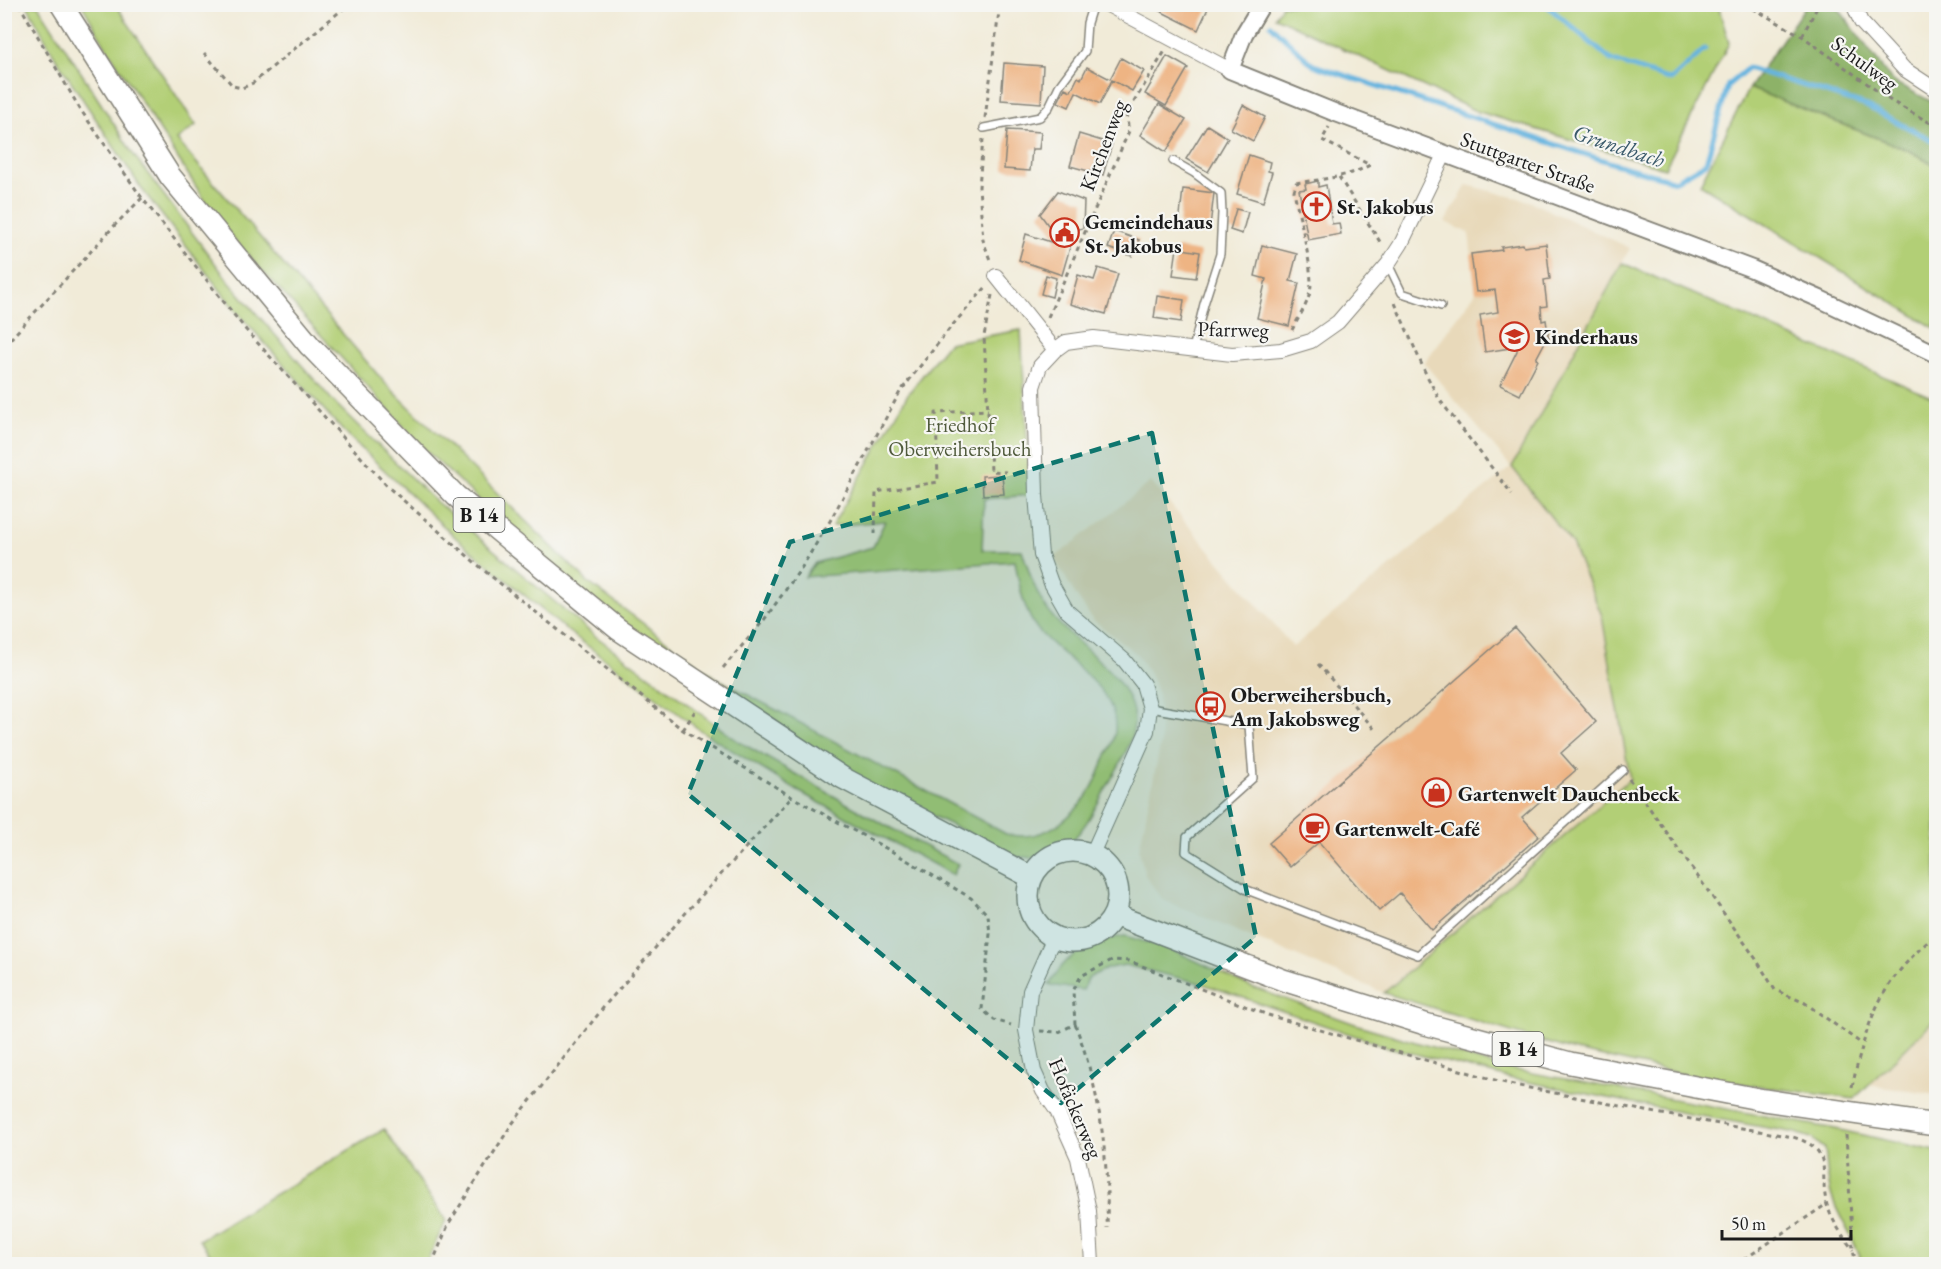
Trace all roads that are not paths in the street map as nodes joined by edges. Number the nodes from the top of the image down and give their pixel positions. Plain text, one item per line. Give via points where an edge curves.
1 (61, 4) edge
2 (1093, 4) edge
3 (1106, 4) edge
4 (1262, 4) edge
5 (1853, 4) edge
6 (1230, 70) junction
7 (1936, 90) edge
8 (984, 128) dead end
9 (1444, 155) junction
10 (1173, 161) dead end
11 (1390, 261) junction
12 (996, 276) road end
13 (1441, 306) dead end
14 (1193, 349) junction
15 (1055, 350) junction
16 (1936, 354) edge
17 (1150, 708) junction
18 (1623, 770) road end
19 (1092, 854) junction
20 (1031, 877) junction
21 (1114, 915) junction
22 (1054, 937) junction
23 (1936, 1125) edge
24 (1092, 1264) edge

1 - 20 main road, B 14 via 170,176 310,346 456,496 618,629 667,662 843,778
2 - 8 lane via 1085,51 1040,117
3 - 6 street, Stuttgarter Straße
4 - 6 street via 1244,34
5 - 7 street via 1862,22 1904,69
6 - 9 street, Stuttgarter Straße
9 - 11 street, Pfarrweg
9 - 16 street, Stuttgarter Straße via 1752,270
10 - 14 lane via 1221,193 1220,254
11 - 13 lane via 1402,293
11 - 14 street, Pfarrweg via 1338,322 1311,341 1281,350 1232,354
12 - 15 street
14 - 15 street, Pfarrweg via 1094,338 1066,342
15 - 17 street via 1040,366 1033,387 1041,555 1067,611 1124,660 1143,684
17 - 18 lane via 1249,725 1253,778 1187,837 1186,852 1247,890 1418,955
17 - 19 street via 1147,731
19 - 20 main road via 1058,853 1043,862
19 - 21 main road via 1115,881
20 - 22 main road via 1028,904 1033,918
21 - 22 main road via 1103,929 1088,938 1071,941
21 - 23 main road, B 14 via 1282,980 1570,1063 1764,1101
22 - 24 street, Hofäckerweg via 1030,991 1026,1030 1034,1071 1078,1158 1089,1212

